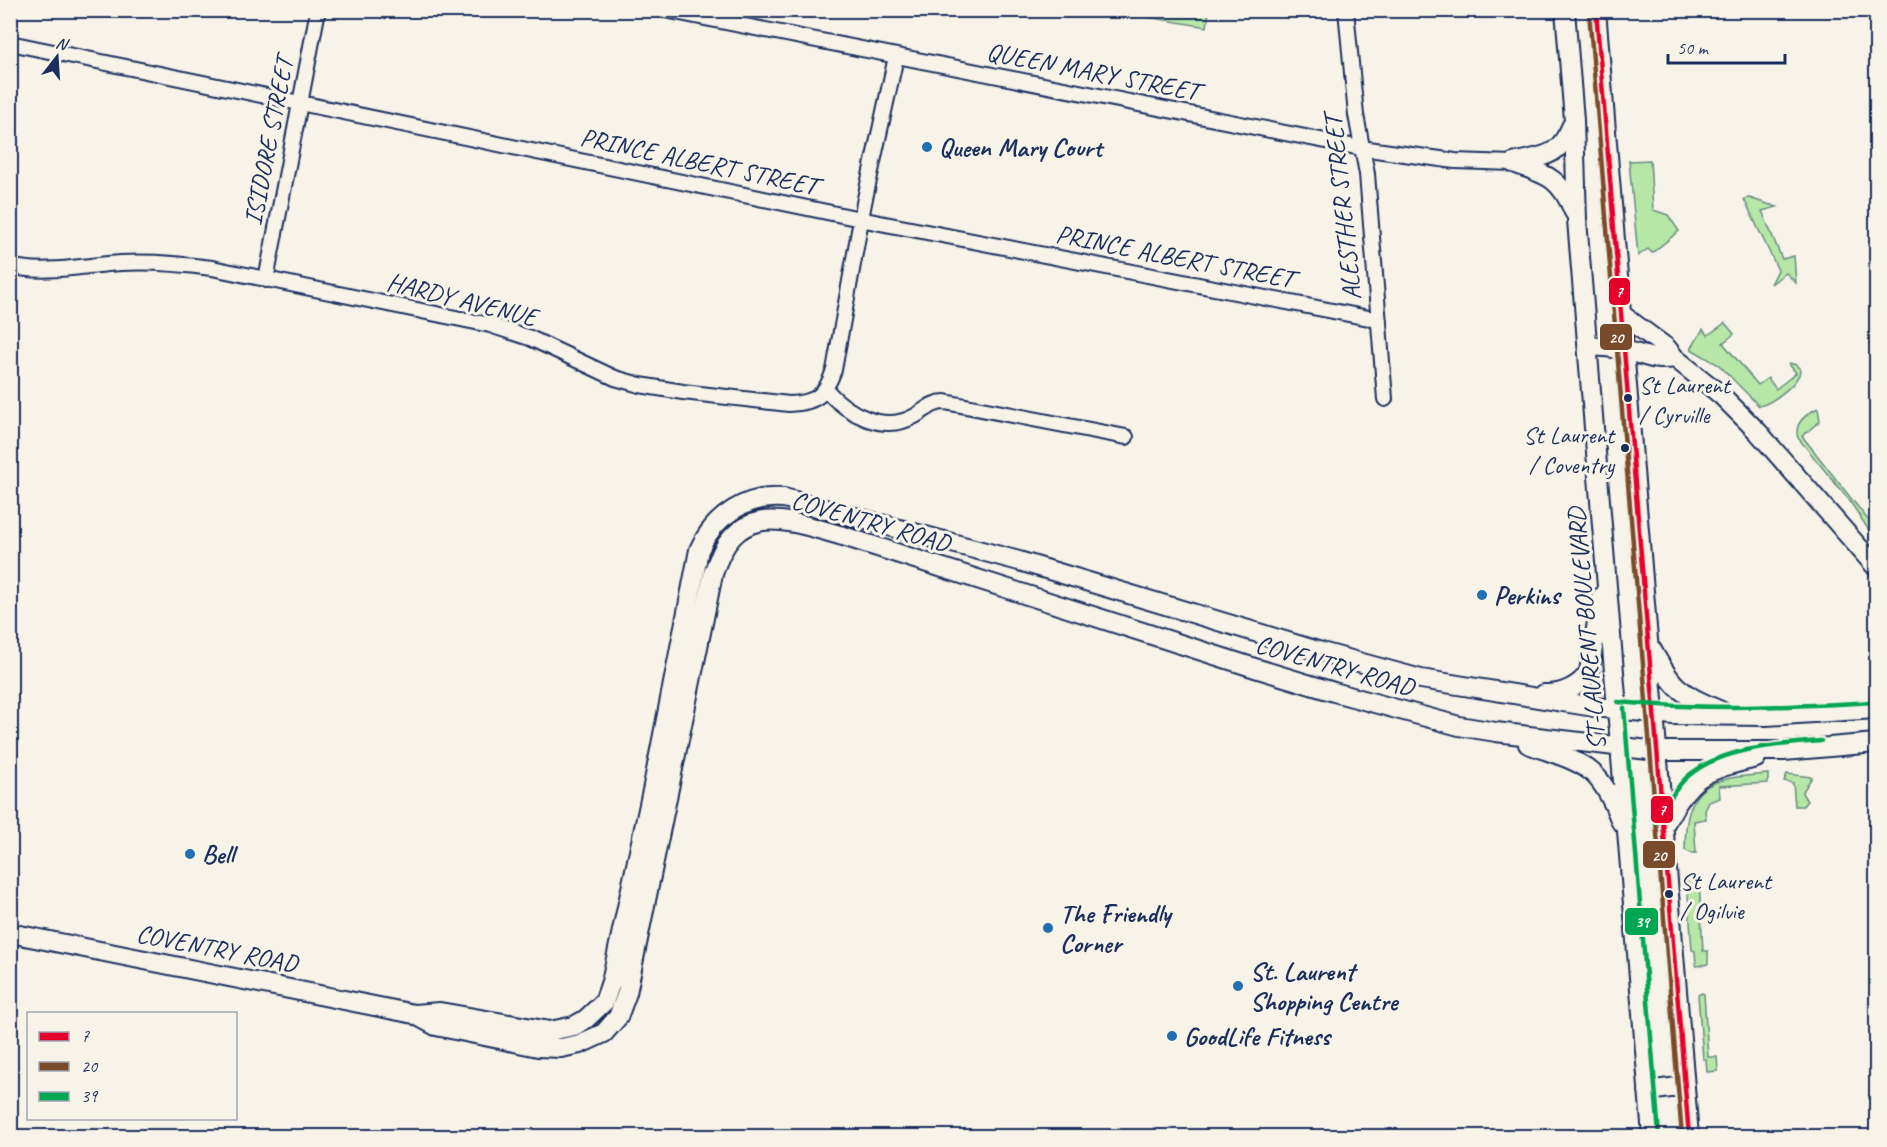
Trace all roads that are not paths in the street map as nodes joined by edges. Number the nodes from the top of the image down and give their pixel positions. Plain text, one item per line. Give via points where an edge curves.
1 (318, 10) edge
2 (665, 10) edge
3 (1346, 10) edge
4 (1565, 10) edge
5 (1596, 10) edge
6 (10, 43) edge
7 (896, 57) junction
8 (300, 103) junction
9 (1574, 120) junction
10 (1361, 148) junction
11 (1514, 163) junction
12 (861, 219) junction
13 (1577, 220) junction
14 (10, 266) edge
15 (266, 280) junction
16 (1621, 314) junction
17 (1379, 320) junction
18 (1588, 346) junction
19 (1623, 350) junction
20 (1675, 358) junction
21 (826, 390) junction
22 (1385, 399) dead end
23 (1126, 438) dead end
24 (1606, 562) junction
25 (1876, 567) edge
26 (1648, 643) junction
27 (1486, 690) junction
28 (1876, 709) edge
29 (1617, 710) junction
30 (1654, 714) junction
31 (1733, 717) junction
32 (1496, 732) junction
33 (1876, 743) edge
34 (1620, 748) junction
35 (1784, 751) junction
36 (1657, 752) junction
37 (1663, 827) junction
38 (1628, 841) junction
39 (10, 933) edge
40 (414, 1014) junction
41 (1685, 1086) junction
42 (1648, 1091) junction
43 (1652, 1137) edge
44 (1689, 1137) edge

1 - 8 street, ISIDORE STREET
2 - 7 street, QUEEN MARY STREET
3 - 10 street, ALESTHER STREET
4 - 9 main road, ST-LAURENT BOULEVARD
5 - 16 main road
6 - 8 street, PRINCE ALBERT STREET
7 - 10 street, QUEEN MARY STREET
7 - 12 street
8 - 12 street, PRINCE ALBERT STREET
8 - 15 street, ISIDORE STREET
9 - 11 main road via 1556,152
9 - 13 main road, ST-LAURENT BOULEVARD
10 - 11 street, QUEEN MARY STREET via 1455,161
10 - 17 street, ALESTHER STREET via 1367,174
11 - 13 main road via 1540,172 1562,187
12 - 17 street, PRINCE ALBERT STREET
12 - 21 street via 837,355
13 - 18 main road, ST-LAURENT BOULEVARD
14 - 15 street, HARDY AVENUE via 36,269 176,263
15 - 21 street, HARDY AVENUE via 490,325 640,385 789,404 811,401
16 - 19 main road
16 - 20 main road
17 - 22 street, ALESTHER STREET
18 - 19 main road
18 - 24 main road, ST-LAURENT BOULEVARD
19 - 20 main road via 1648,358
19 - 26 main road
20 - 25 main road via 1721,394 1758,432
21 - 23 street via 847,410 885,423 908,419 931,405 945,402
24 - 27 main road via 1591,666 1585,678 1552,694
24 - 29 main road, ST-LAURENT BOULEVARD
26 - 30 main road
26 - 31 main road via 1675,687
27 - 29 main road, COVENTRY ROAD
27 - 40 main road, COVENTRY ROAD via 1384,669 1019,561 784,498 759,498 719,519 699,550 650,802 604,1002 574,1026 550,1031 440,1012
28 - 31 main road, COVENTRY ROAD
29 - 30 main road, COVENTRY ROAD
29 - 34 main road, ST-LAURENT BOULEVARD
30 - 31 main road, COVENTRY ROAD
30 - 36 main road
32 - 34 main road, COVENTRY ROAD
32 - 38 main road via 1573,760 1596,776 1609,793
32 - 40 main road, COVENTRY ROAD via 1334,692 843,536 783,520 760,521 732,537 720,552 713,574 627,993 618,1017 604,1033 561,1048 538,1047 436,1026
33 - 35 main road
34 - 36 main road, COVENTRY ROAD
34 - 38 main road, ST-LAURENT BOULEVARD
35 - 36 main road, COVENTRY ROAD
35 - 37 main road via 1706,773 1683,793
36 - 37 main road
37 - 41 main road
38 - 42 main road, ST-LAURENT BOULEVARD
39 - 40 main road, COVENTRY ROAD
41 - 42 main road
41 - 44 main road
42 - 43 main road, ST-LAURENT BOULEVARD

